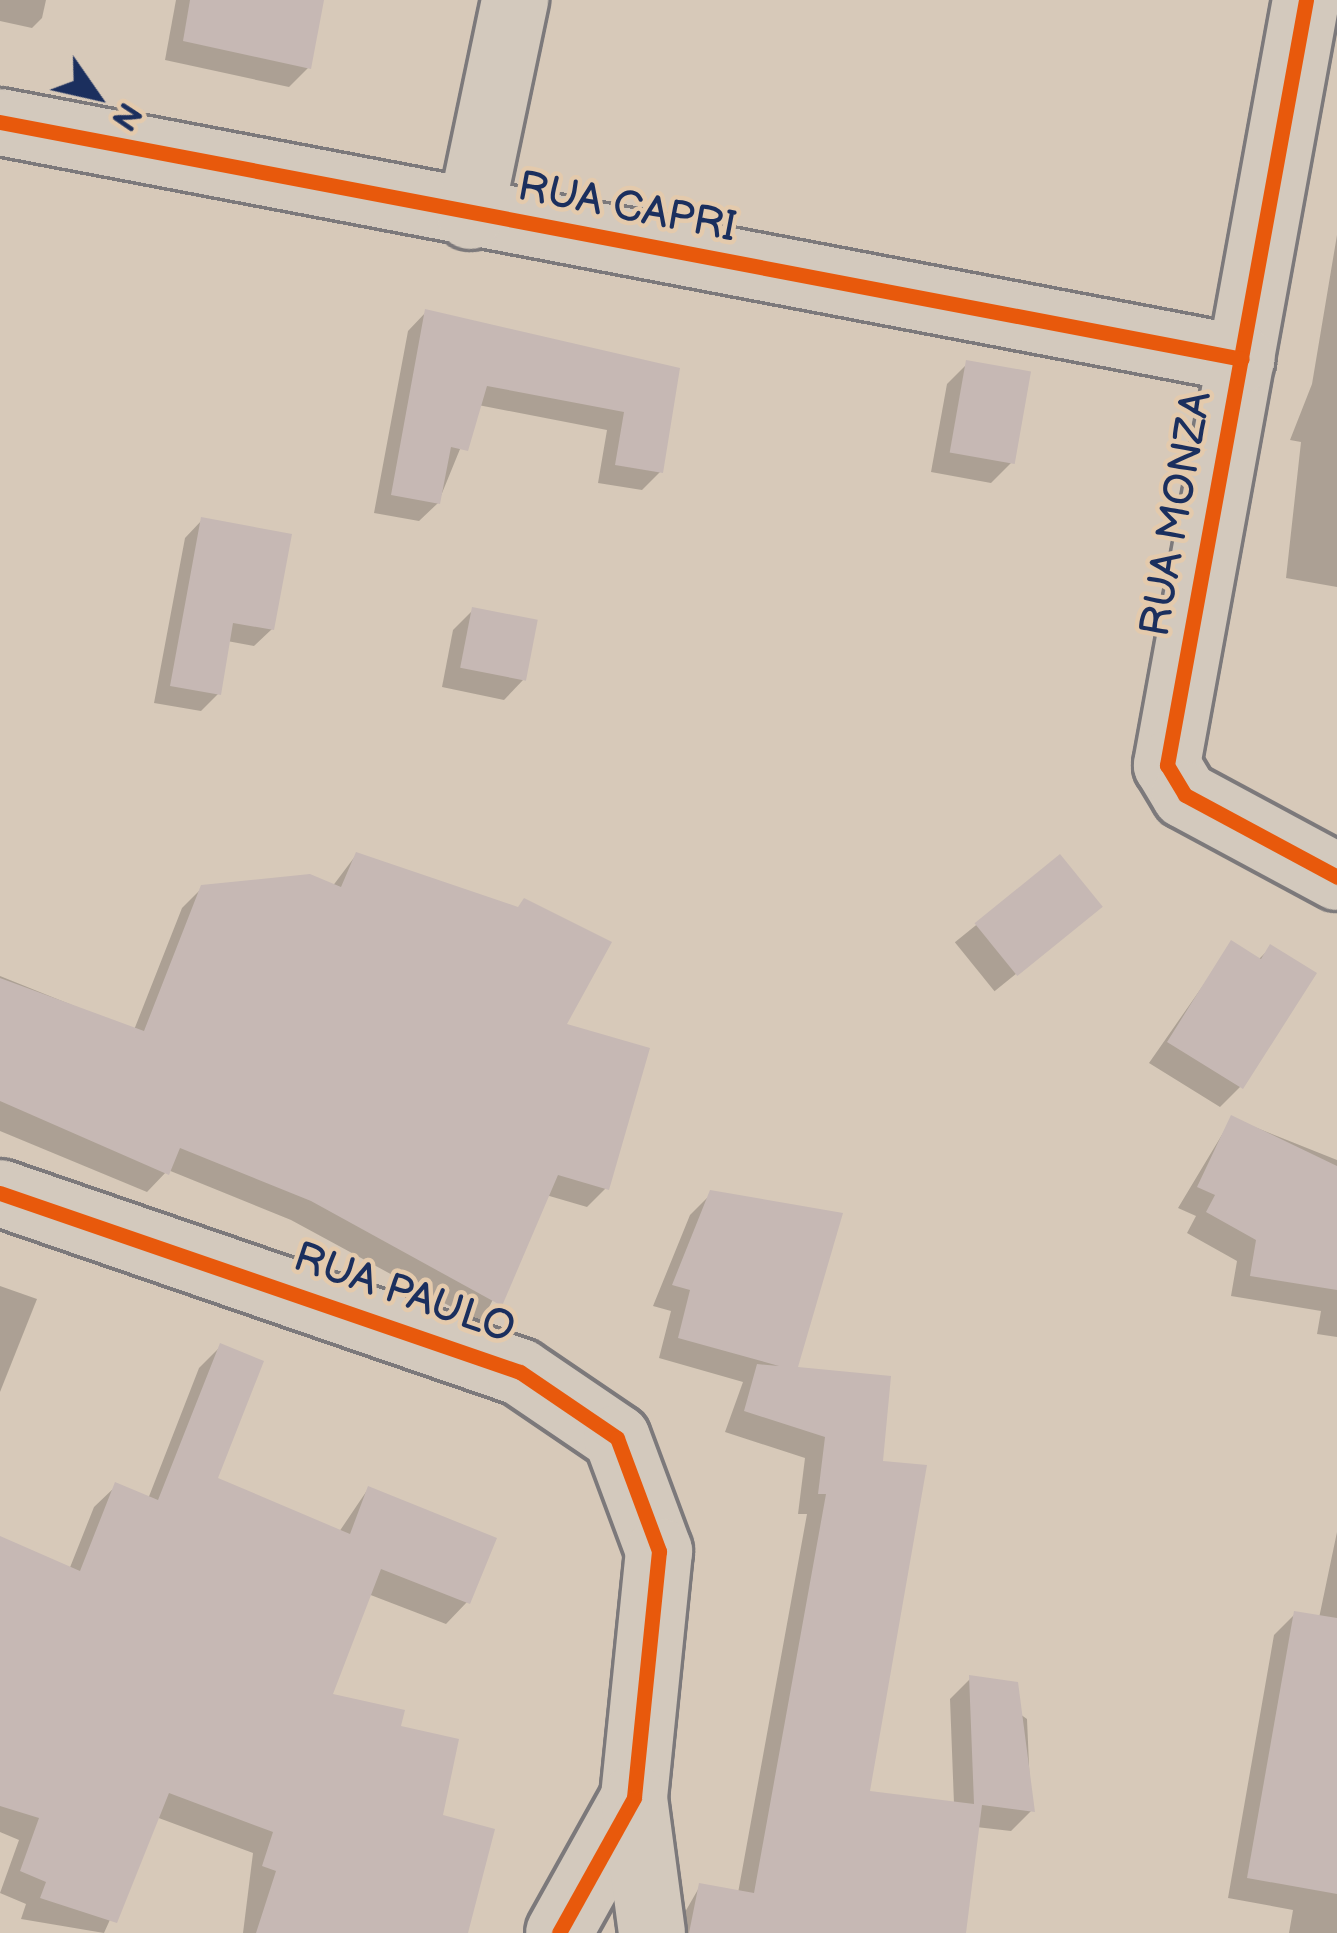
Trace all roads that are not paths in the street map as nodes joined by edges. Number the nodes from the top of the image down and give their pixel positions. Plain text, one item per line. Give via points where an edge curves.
1 (514, 0) edge
2 (1306, 0) edge
3 (0, 122) edge
4 (470, 216) junction
5 (1242, 359) junction
6 (1337, 877) edge
7 (0, 1193) edge
8 (634, 1798) junction
9 (559, 1933) edge
10 (652, 1933) edge

1 - 4 street
2 - 5 street, RUA MONZA
3 - 4 street, RUA CAPRI
4 - 5 street, RUA CAPRI
5 - 6 street, RUA MONZA via 1167,765 1185,795
7 - 8 street, RUA PAULO via 520,1372 617,1438 659,1551
8 - 9 street, RUA PAULO
8 - 10 street, RUA PAULO

